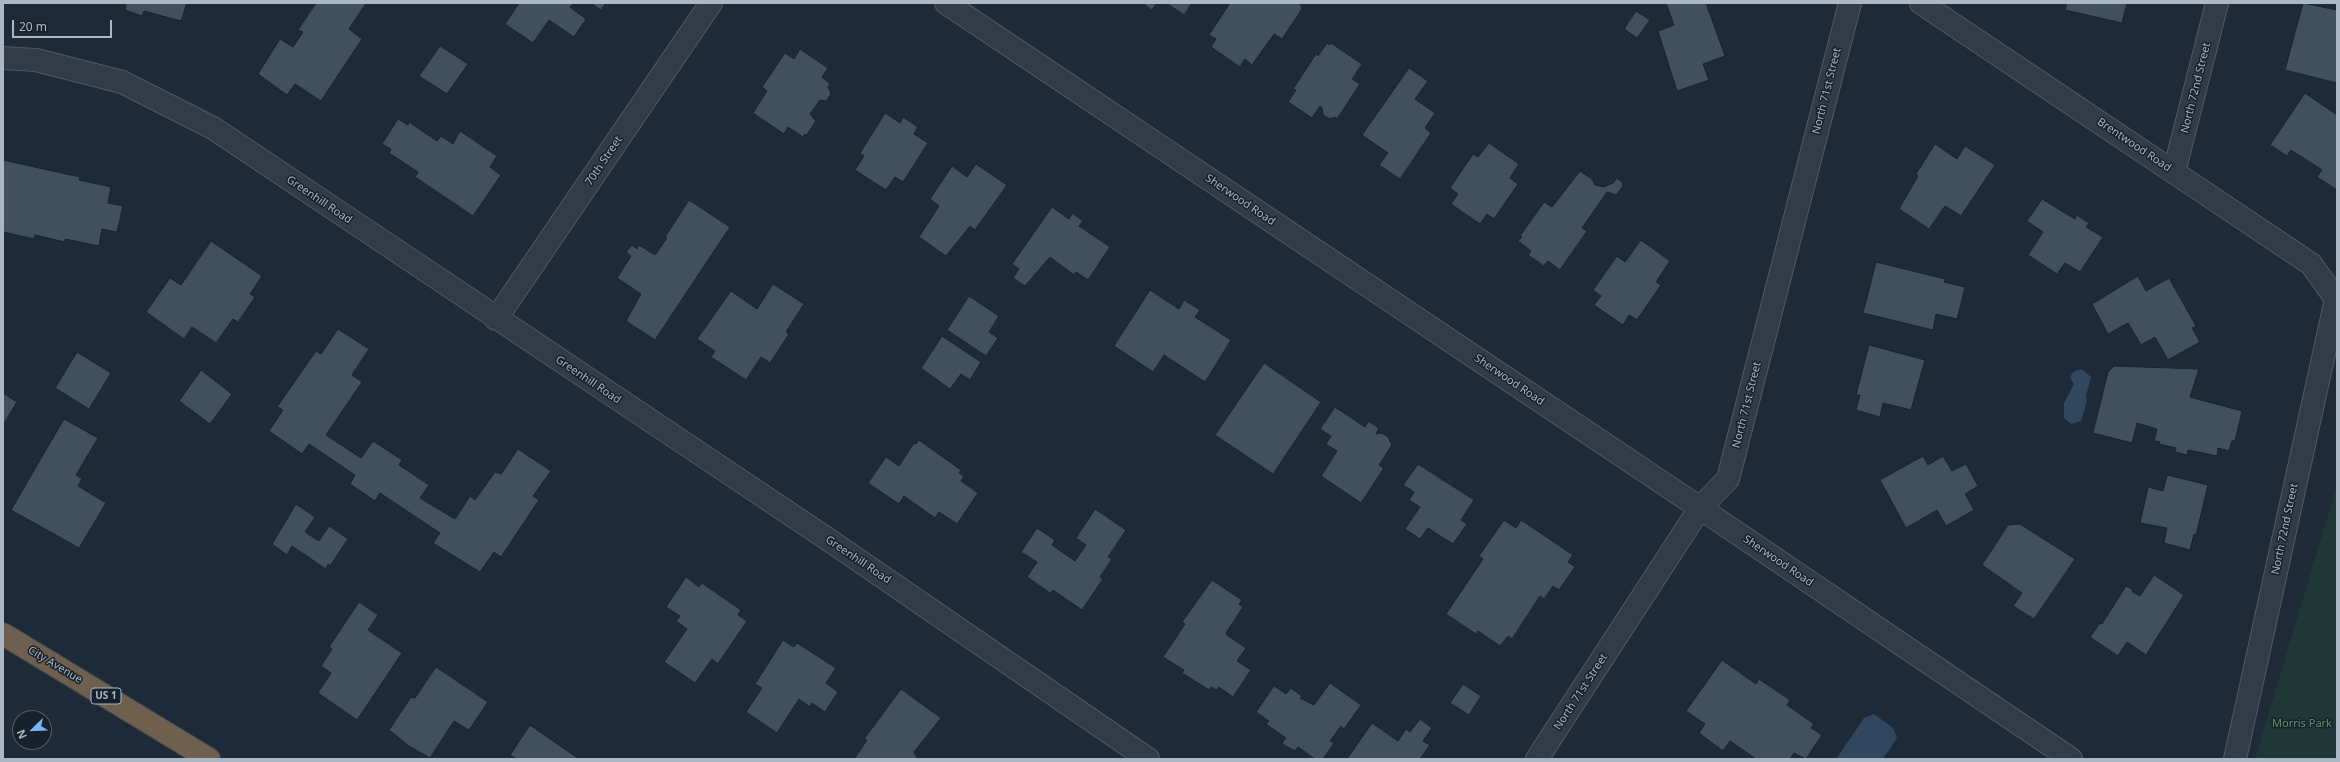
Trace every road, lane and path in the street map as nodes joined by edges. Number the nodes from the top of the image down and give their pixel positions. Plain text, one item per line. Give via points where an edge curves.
1 (711, 3) edge
2 (946, 3) edge
3 (1850, 3) edge
4 (1921, 3) edge
5 (2217, 3) edge
6 (3, 58) edge
7 (2174, 172) junction
8 (2336, 299) edge
9 (496, 319) junction
10 (1700, 508) junction
11 (3, 634) edge
12 (209, 759) edge
13 (1148, 759) edge
14 (1537, 759) edge
15 (2071, 759) edge
16 (2235, 759) edge

1 - 9 street, 70th Street
2 - 10 street, Sherwood Road
3 - 10 street, North 71st Street via 1728,479
4 - 7 street, Brentwood Road
5 - 7 street, North 72nd Street
6 - 9 street, Greenhill Road via 36,60 122,82 213,128
7 - 8 street, Brentwood Road via 2311,264
8 - 16 street, North 72nd Street
9 - 13 street, Greenhill Road via 826,538
10 - 14 street, North 71st Street
10 - 15 street, Sherwood Road
11 - 12 highway, City Avenue / US 1

